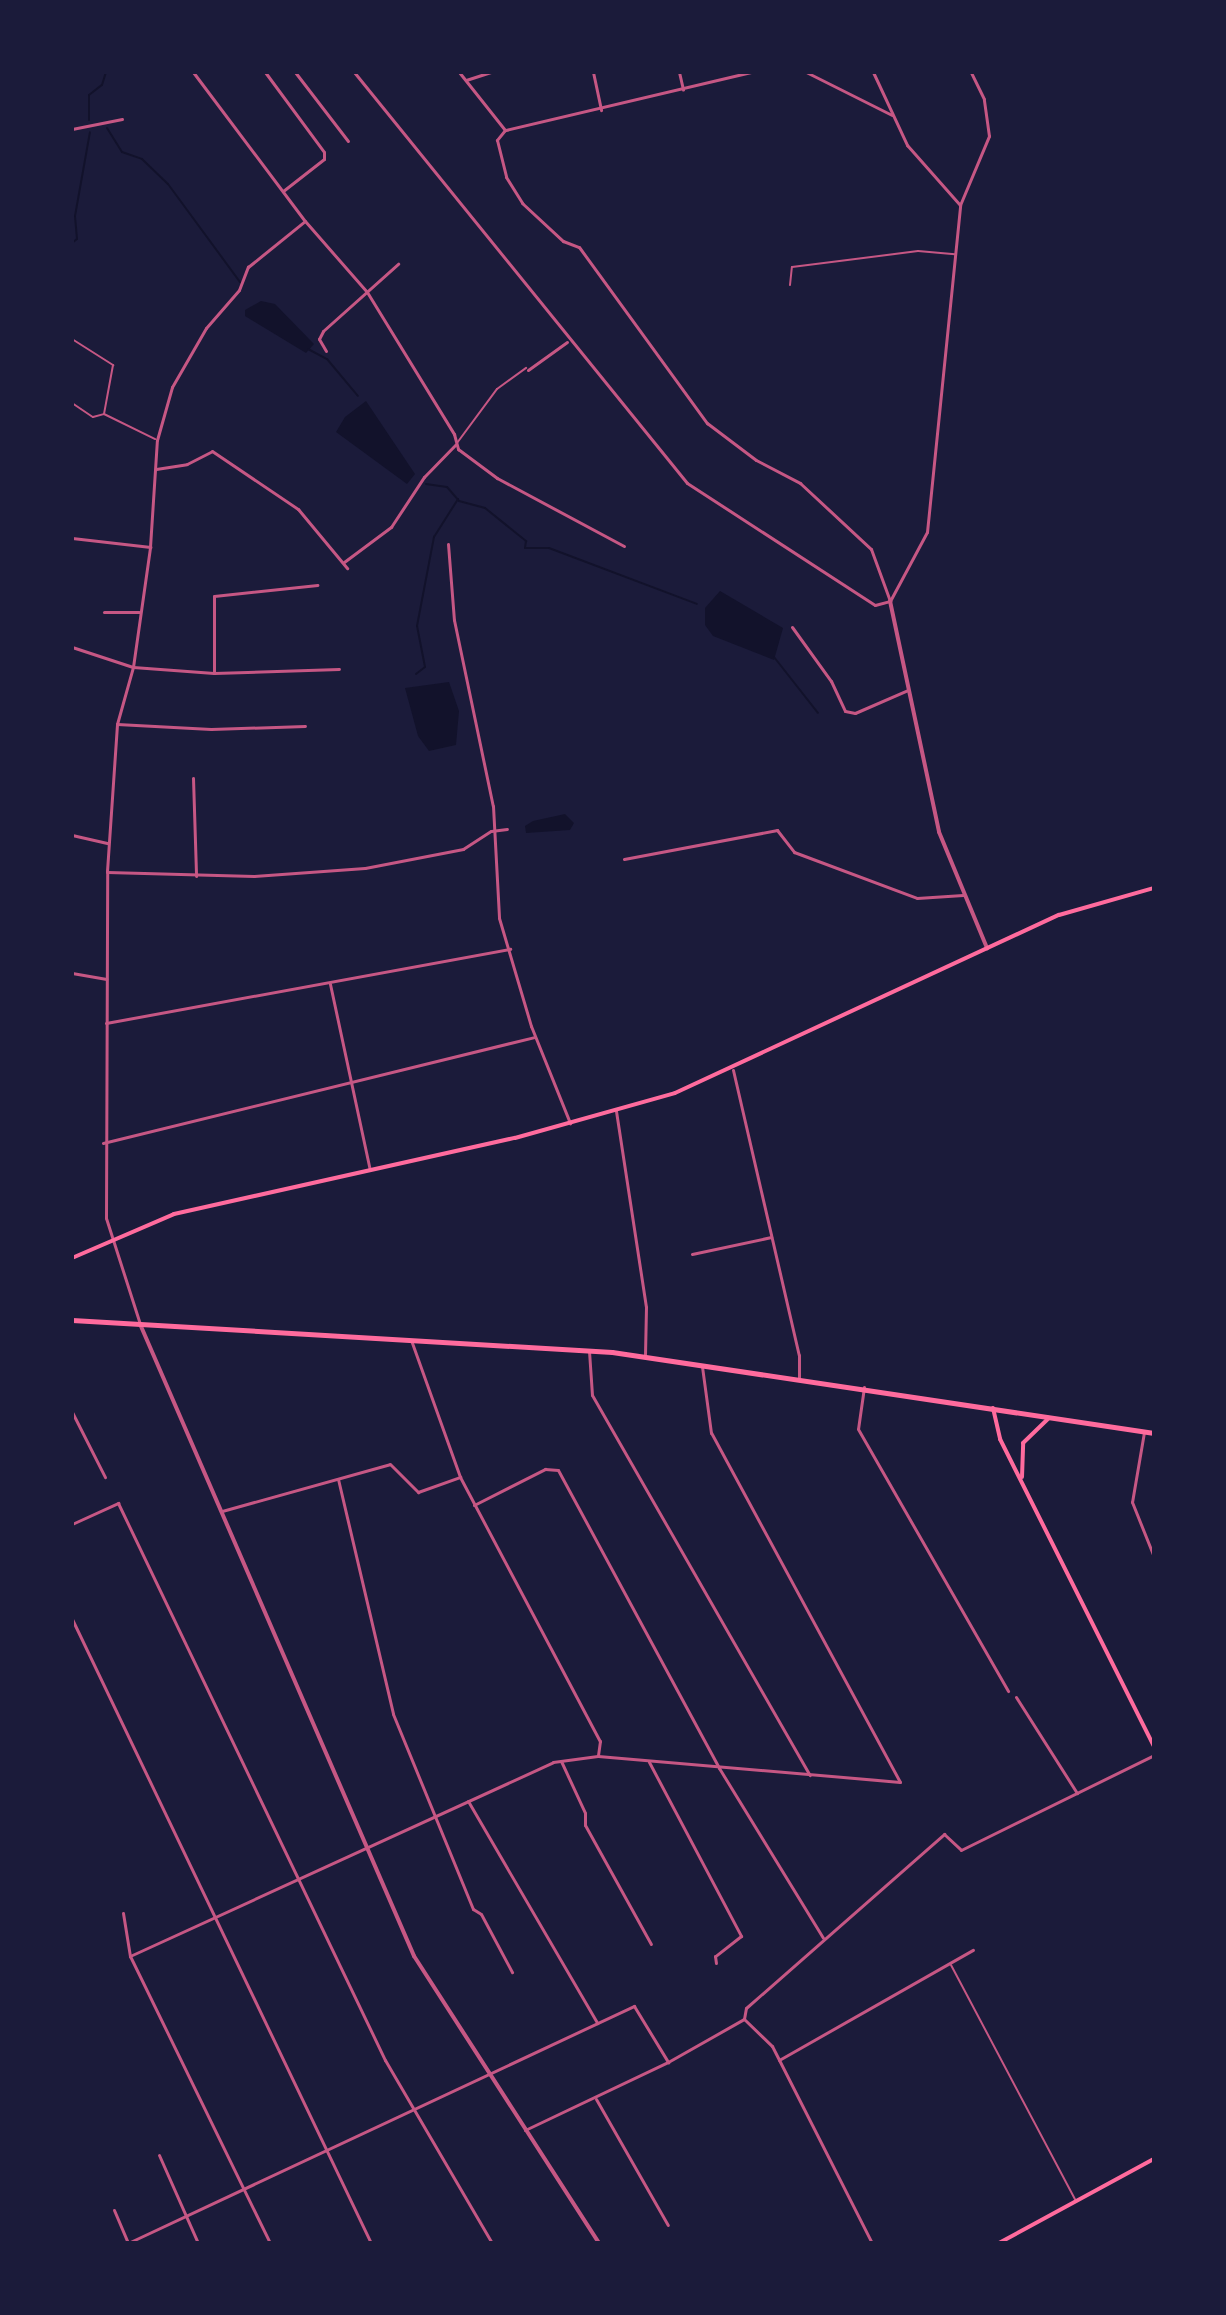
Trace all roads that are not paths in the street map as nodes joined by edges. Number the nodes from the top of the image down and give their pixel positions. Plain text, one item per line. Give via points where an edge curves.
1 (193, 72) edge
2 (265, 72) edge
3 (295, 72) edge
4 (354, 72) edge
5 (459, 72) edge
6 (491, 72) edge
7 (593, 72) edge
8 (679, 72) edge
9 (751, 72) edge
10 (806, 72) edge
11 (873, 72) edge
12 (971, 72) edge
13 (466, 80) junction
14 (683, 90) junction
15 (601, 110) junction
16 (893, 115) junction
17 (122, 119) dead end
18 (72, 129) edge
19 (505, 130) junction
20 (348, 141) dead end
21 (283, 191) junction
22 (960, 205) junction
23 (305, 221) junction
24 (955, 254) junction
25 (398, 264) dead end
26 (790, 285) dead end
27 (367, 292) junction
28 (72, 339) edge
29 (568, 341) junction
30 (326, 351) dead end
31 (527, 369) joint
32 (72, 403) edge
33 (104, 414) junction
34 (157, 440) junction
35 (457, 444) junction
36 (156, 469) junction
37 (72, 538) edge
38 (448, 544) dead end
39 (624, 546) dead end
40 (150, 547) junction
41 (344, 562) junction
42 (347, 568) dead end
43 (317, 585) dead end
44 (890, 601) junction
45 (104, 612) dead end
46 (139, 612) junction
47 (792, 627) dead end
48 (72, 647) edge
49 (133, 667) junction
50 (339, 669) dead end
51 (214, 673) junction
52 (908, 690) junction
53 (117, 724) junction
54 (305, 726) dead end
55 (193, 778) dead end
56 (507, 829) dead end
57 (491, 831) junction
58 (72, 835) edge
59 (108, 843) junction
60 (624, 859) dead end
61 (107, 872) junction
62 (196, 876) junction
63 (1154, 888) edge
64 (963, 895) junction
65 (987, 948) junction
66 (510, 949) junction
67 (72, 973) edge
68 (106, 979) junction
69 (330, 984) junction
70 (106, 1023) junction
71 (535, 1037) junction
72 (733, 1070) junction
73 (352, 1081) junction
74 (616, 1111) junction
75 (570, 1123) junction
76 (103, 1143) junction
77 (370, 1170) junction
78 (771, 1237) junction
79 (111, 1239) junction
80 (692, 1254) dead end
81 (72, 1258) edge
82 (72, 1320) edge
83 (140, 1324) junction
84 (411, 1340) junction
85 (589, 1351) junction
86 (645, 1356) junction
87 (702, 1363) junction
88 (799, 1377) junction
89 (864, 1387) junction
90 (993, 1408) junction
91 (72, 1412) edge
92 (1051, 1417) junction
93 (80, 1429) junction
94 (1144, 1432) junction
95 (72, 1433) edge
96 (1154, 1433) edge
97 (105, 1477) dead end
98 (460, 1477) junction
99 (338, 1479) junction
100 (1023, 1483) junction
101 (474, 1505) junction
102 (222, 1511) junction
103 (72, 1524) edge
104 (1154, 1543) edge
105 (1149, 1545) junction
106 (1154, 1557) edge
107 (72, 1619) edge
108 (1008, 1691) dead end
109 (1016, 1697) dead end
110 (1154, 1746) edge
111 (1154, 1755) edge
112 (598, 1756) junction
113 (561, 1761) junction
114 (649, 1762) junction
115 (719, 1768) junction
116 (810, 1775) junction
117 (1077, 1793) junction
118 (468, 1801) junction
119 (435, 1816) junction
120 (365, 1846) junction
121 (298, 1880) junction
122 (123, 1913) dead end
123 (214, 1918) junction
124 (824, 1939) junction
125 (651, 1944) dead end
126 (973, 1950) dead end
127 (130, 1956) junction
128 (716, 1963) dead end
129 (950, 1964) junction
130 (512, 1972) dead end
131 (744, 2019) junction
132 (597, 2023) junction
133 (779, 2060) junction
134 (668, 2062) junction
135 (486, 2072) junction
136 (596, 2099) junction
137 (411, 2108) junction
138 (524, 2130) junction
139 (324, 2148) junction
140 (159, 2155) dead end
141 (1154, 2159) edge
142 (242, 2188) junction
143 (1076, 2201) junction
144 (114, 2210) dead end
145 (186, 2216) junction
146 (668, 2225) dead end
147 (128, 2243) edge
148 (198, 2243) edge
149 (270, 2243) edge
150 (371, 2243) edge
151 (492, 2243) edge
152 (599, 2243) edge
153 (872, 2243) edge
154 (999, 2243) edge

1 - 21 street
2 - 21 street via 324,152 324,159
3 - 20 street
4 - 29 street
5 - 13 street
6 - 13 street
7 - 15 street
8 - 14 street
9 - 14 street
10 - 16 street
11 - 16 street
12 - 22 street via 984,99 989,136
13 - 19 street
14 - 15 street
15 - 19 street
16 - 22 street via 907,145
17 - 18 street
19 - 44 street via 497,140 506,177 522,203 563,241 579,247 707,423 756,460 800,483 871,549
21 - 23 street
22 - 24 street
23 - 27 street
23 - 34 street via 248,267 239,290 206,328 172,387
24 - 26 lane via 918,251 792,267
24 - 44 street via 927,532
25 - 27 street
27 - 30 street via 323,331 319,339
27 - 35 street
28 - 33 lane via 113,365
29 - 31 street
29 - 44 street via 687,483 875,605
31 - 35 lane via 497,389
32 - 33 lane via 93,417
33 - 34 lane
34 - 36 street
35 - 39 street via 497,478
35 - 41 street via 424,477 391,527
36 - 40 street
36 - 41 street via 187,464 212,451 292,503
37 - 40 street
38 - 57 street via 451,601 488,778
40 - 46 street
41 - 42 street
43 - 51 street via 214,596
44 - 52 street
45 - 46 street
46 - 49 street
47 - 52 street via 831,681 845,711 855,713
48 - 49 street
49 - 51 street
49 - 53 street
50 - 51 street
52 - 64 street via 939,832
53 - 54 street
53 - 59 street
55 - 62 street
56 - 57 street
57 - 62 street via 463,849 389,865 297,875
57 - 66 street via 499,918
58 - 59 street
59 - 61 street
60 - 64 street via 777,830 794,852 917,898
61 - 62 street
61 - 68 street
63 - 65 main road via 1090,903
64 - 65 street
65 - 72 main road
66 - 69 street
66 - 71 street
67 - 68 street
68 - 70 street
69 - 70 street
69 - 73 street
70 - 76 street
71 - 73 street
71 - 75 street
72 - 74 main road
72 - 78 street
73 - 76 street
73 - 77 street
74 - 75 main road
74 - 86 street via 646,1307
75 - 77 main road
76 - 79 street
77 - 79 main road via 218,1203
78 - 80 street
78 - 88 street via 799,1355
79 - 81 main road
79 - 83 street
82 - 83 main road
83 - 84 main road
83 - 102 street
84 - 85 main road
84 - 98 street
85 - 86 main road
85 - 116 street via 592,1395
86 - 87 main road
87 - 88 main road
87 - 116 street via 711,1434 901,1776 894,1783
88 - 89 main road
89 - 90 main road
89 - 108 street via 858,1429
90 - 92 main road
90 - 100 main road via 993,1421
91 - 93 street
92 - 94 main road
92 - 100 main road via 1023,1443
93 - 95 street
93 - 97 street
94 - 96 main road
94 - 105 street via 1132,1502
98 - 99 street via 418,1492 390,1464
98 - 101 street
99 - 102 street
99 - 119 street via 393,1714
100 - 110 main road
101 - 112 street via 600,1741
101 - 115 street via 545,1469 558,1470
102 - 120 street
103 - 121 street via 118,1503
104 - 105 street
105 - 106 street
107 - 123 street
109 - 117 street
111 - 117 street
112 - 113 street
112 - 114 street
113 - 118 street
113 - 125 street via 585,1813 585,1825
114 - 115 street
114 - 128 street via 740,1933 715,1956
115 - 116 street
115 - 124 street
117 - 124 street via 961,1850 944,1834
118 - 119 street
118 - 132 street
119 - 120 street
119 - 130 street via 473,1909 481,1914
120 - 121 street
120 - 135 street via 427,1981
121 - 123 street
121 - 137 street
122 - 127 street
123 - 127 street
123 - 139 street
124 - 131 street via 746,2008
126 - 129 street
127 - 142 street
129 - 133 street
129 - 143 lane
131 - 133 street
131 - 134 street
132 - 134 street via 634,2006
132 - 135 street
133 - 153 street
134 - 136 street
135 - 137 street
135 - 138 street
136 - 138 street
136 - 146 street
137 - 139 street
137 - 151 street
138 - 152 street
139 - 142 street
139 - 150 street
140 - 145 street
141 - 143 main road
142 - 145 street
142 - 149 street
143 - 154 main road
144 - 147 street
145 - 147 street
145 - 148 street

